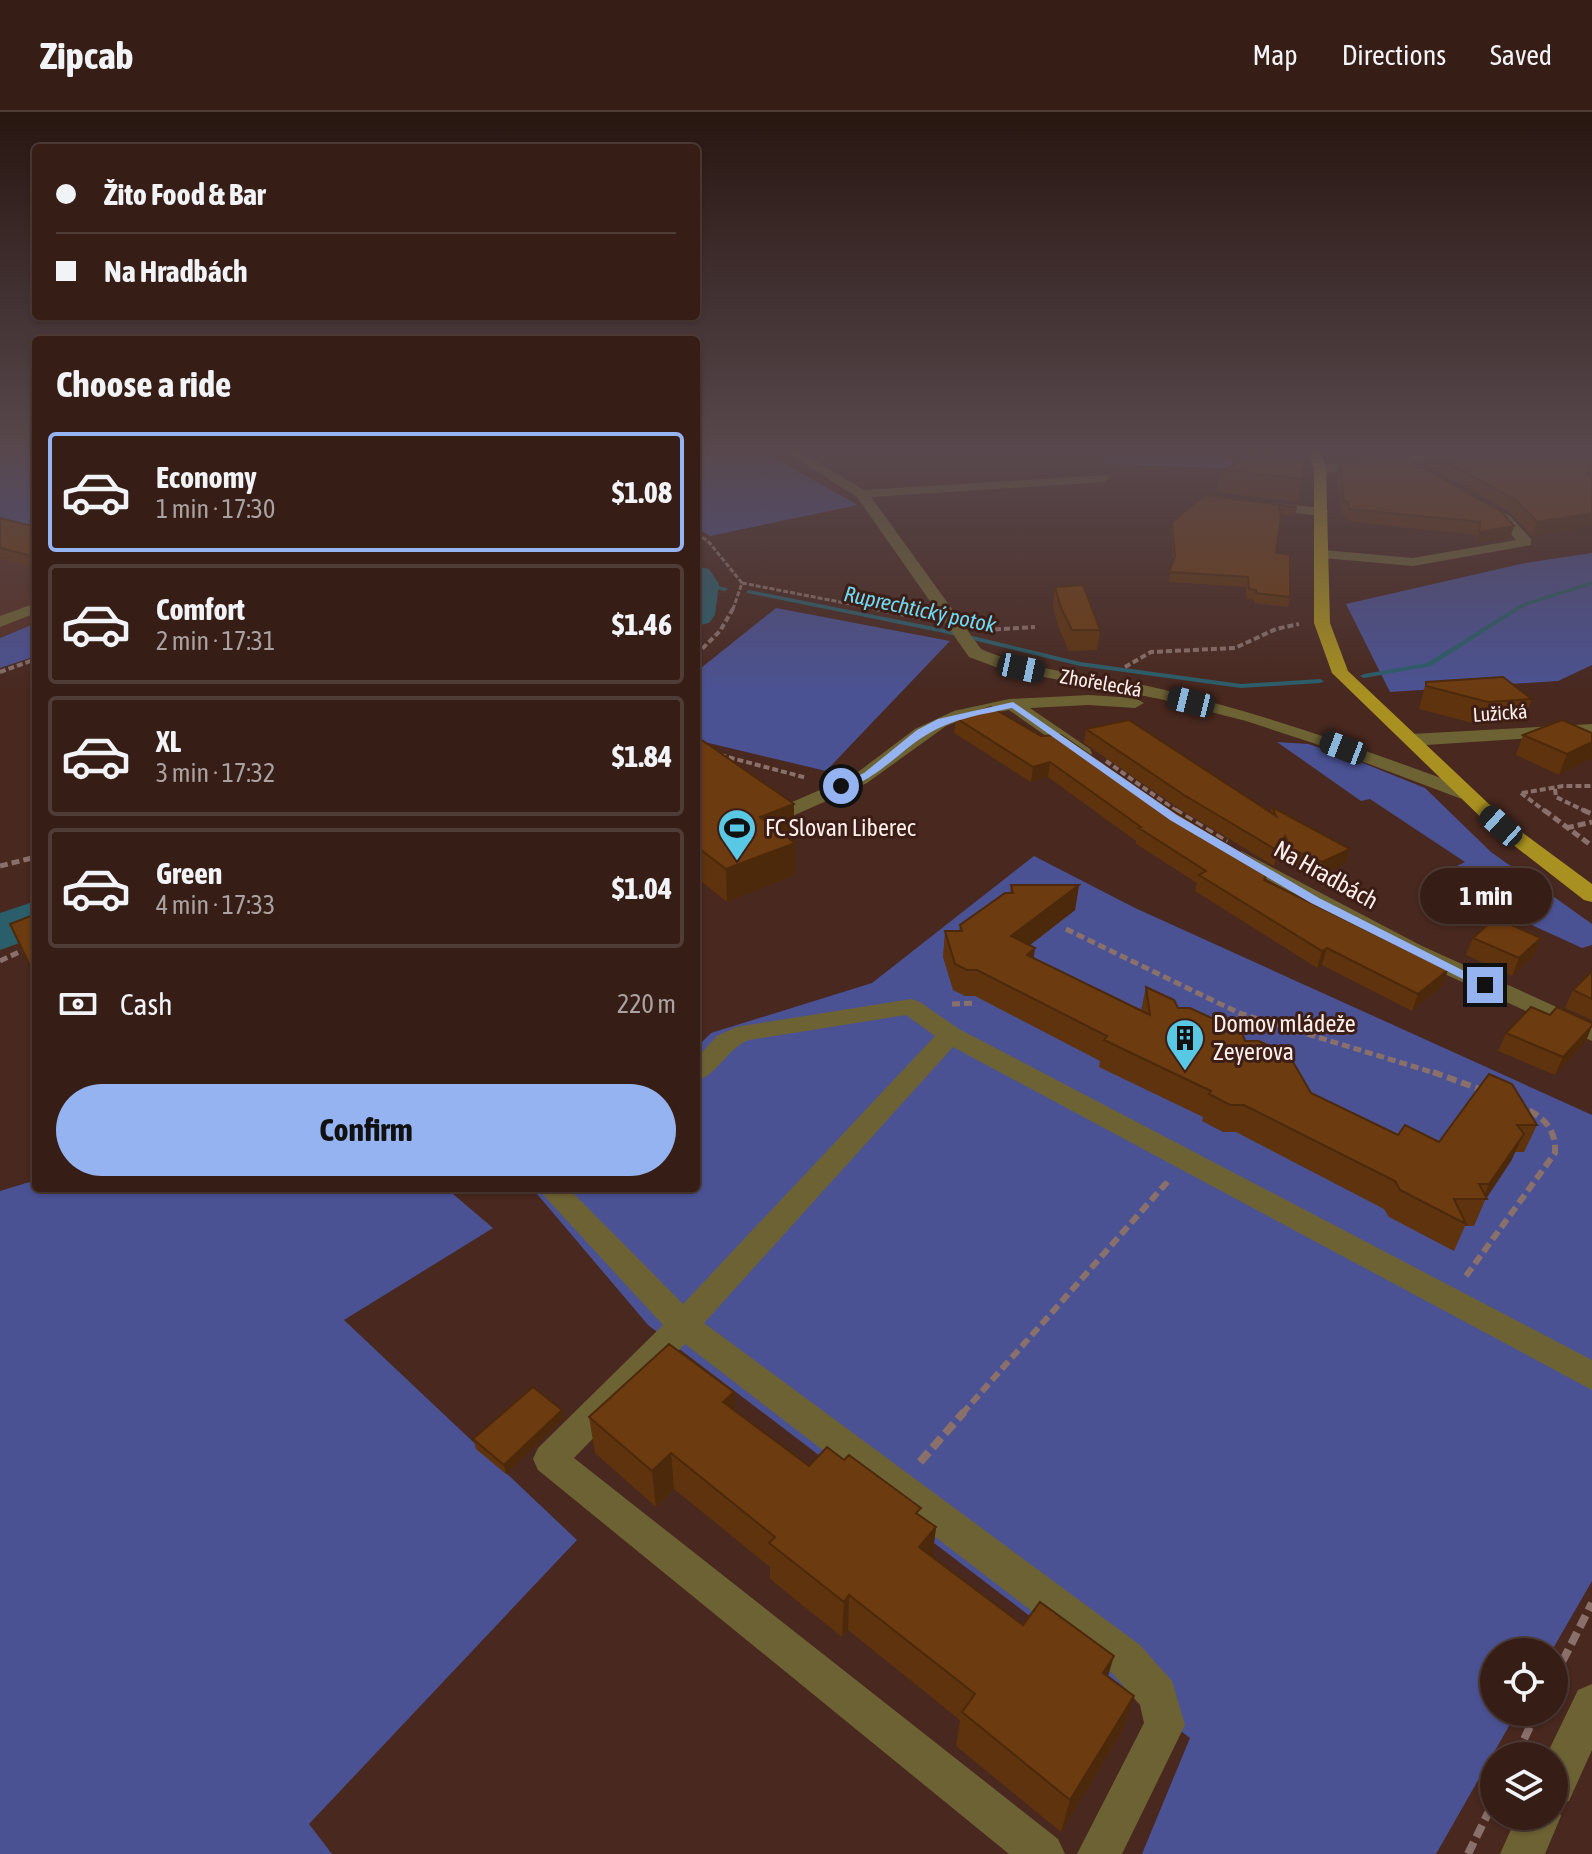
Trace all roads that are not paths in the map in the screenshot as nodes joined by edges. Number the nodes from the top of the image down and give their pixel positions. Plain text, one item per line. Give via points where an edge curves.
1 (890, 533) edge
2 (1323, 533) edge
3 (1518, 533) edge
4 (1323, 554) junction
5 (32, 610) edge
6 (0, 622) edge
7 (1013, 704) junction
8 (1252, 717) junction
9 (1592, 729) edge
10 (1411, 740) junction
11 (1099, 765) edge
12 (1466, 794) junction
13 (781, 814) edge
14 (1225, 848) edge
15 (1592, 895) edge
16 (1592, 1033) edge
17 (950, 1035) junction
18 (700, 1069) edge
19 (555, 1192) edge
20 (683, 1325) junction
21 (1592, 1376) edge
22 (1592, 1704) edge
23 (1568, 1756) edge
24 (1533, 1830) edge
25 (1043, 1854) edge
26 (1099, 1854) edge
27 (1522, 1854) edge

1 - 8 street, Zhořelecká via 975,653 1001,664
2 - 4 main road
3 - 4 street via 1526,542 1413,562
4 - 10 main road, Zhořelecká via 1322,623 1333,661 1356,690
5 - 6 street
7 - 8 street via 1119,701
7 - 11 street
7 - 13 street via 941,721 867,775
8 - 12 street, Zhořelecká
9 - 10 street, Lužická
10 - 12 main road, Zhořelecká
12 - 15 main road, Zhořelecká
14 - 16 street, Na Hradbách via 1315,901
17 - 18 street via 911,1007 727,1038
17 - 20 street
17 - 21 street
19 - 20 street
20 - 25 street via 550,1459
20 - 26 street via 1126,1659 1158,1695 1165,1725
22 - 23 street
24 - 27 street

